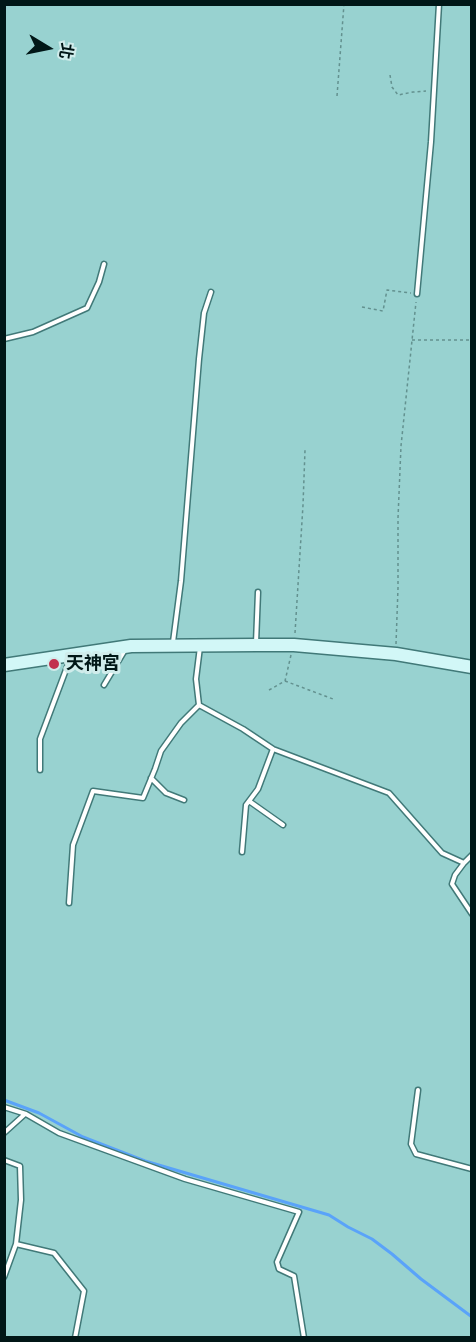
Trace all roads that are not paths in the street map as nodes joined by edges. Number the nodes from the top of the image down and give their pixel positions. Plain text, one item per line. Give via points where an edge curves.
1 (440, 4) edge
2 (104, 264) dead end
3 (211, 292) dead end
4 (417, 294) road end
5 (4, 339) edge
6 (258, 592) dead end
7 (256, 645) junction
8 (173, 646) junction
9 (200, 646) junction
10 (127, 647) junction
11 (71, 656) junction
12 (4, 665) edge
13 (471, 667) edge
14 (104, 685) dead end
15 (199, 705) junction
16 (273, 749) junction
17 (40, 771) dead end
18 (151, 778) junction
19 (184, 800) dead end
20 (249, 801) junction
21 (283, 825) dead end
22 (242, 852) dead end
23 (471, 855) edge
24 (464, 863) junction
25 (69, 903) dead end
26 (471, 914) edge
27 (418, 1090) dead end
28 (4, 1107) edge
29 (26, 1114) junction
30 (4, 1133) edge
31 (4, 1160) edge
32 (471, 1168) edge
33 (16, 1244) junction
34 (4, 1278) edge
35 (75, 1338) edge
36 (304, 1338) edge

1 - 4 lane
2 - 5 lane via 87,308 33,332
3 - 8 lane via 204,313 199,358
6 - 7 lane
7 - 9 street
7 - 13 street via 396,654
8 - 9 street
8 - 10 street
9 - 15 lane via 196,680
10 - 11 street
10 - 14 lane
11 - 12 street
11 - 17 lane via 40,739
15 - 16 lane
15 - 18 lane via 161,751
16 - 20 lane via 258,789
16 - 24 lane via 388,793 442,853
18 - 19 lane via 166,793
18 - 25 lane via 143,798 93,790 73,844
20 - 21 lane
20 - 22 lane
23 - 24 lane
24 - 26 lane via 452,884
27 - 32 lane via 411,1144 416,1154
28 - 29 lane
29 - 30 lane
29 - 36 lane via 59,1133 174,1175 299,1212 277,1262 279,1269 294,1276
31 - 33 lane via 20,1166
33 - 34 lane
33 - 35 lane via 54,1253 84,1291

